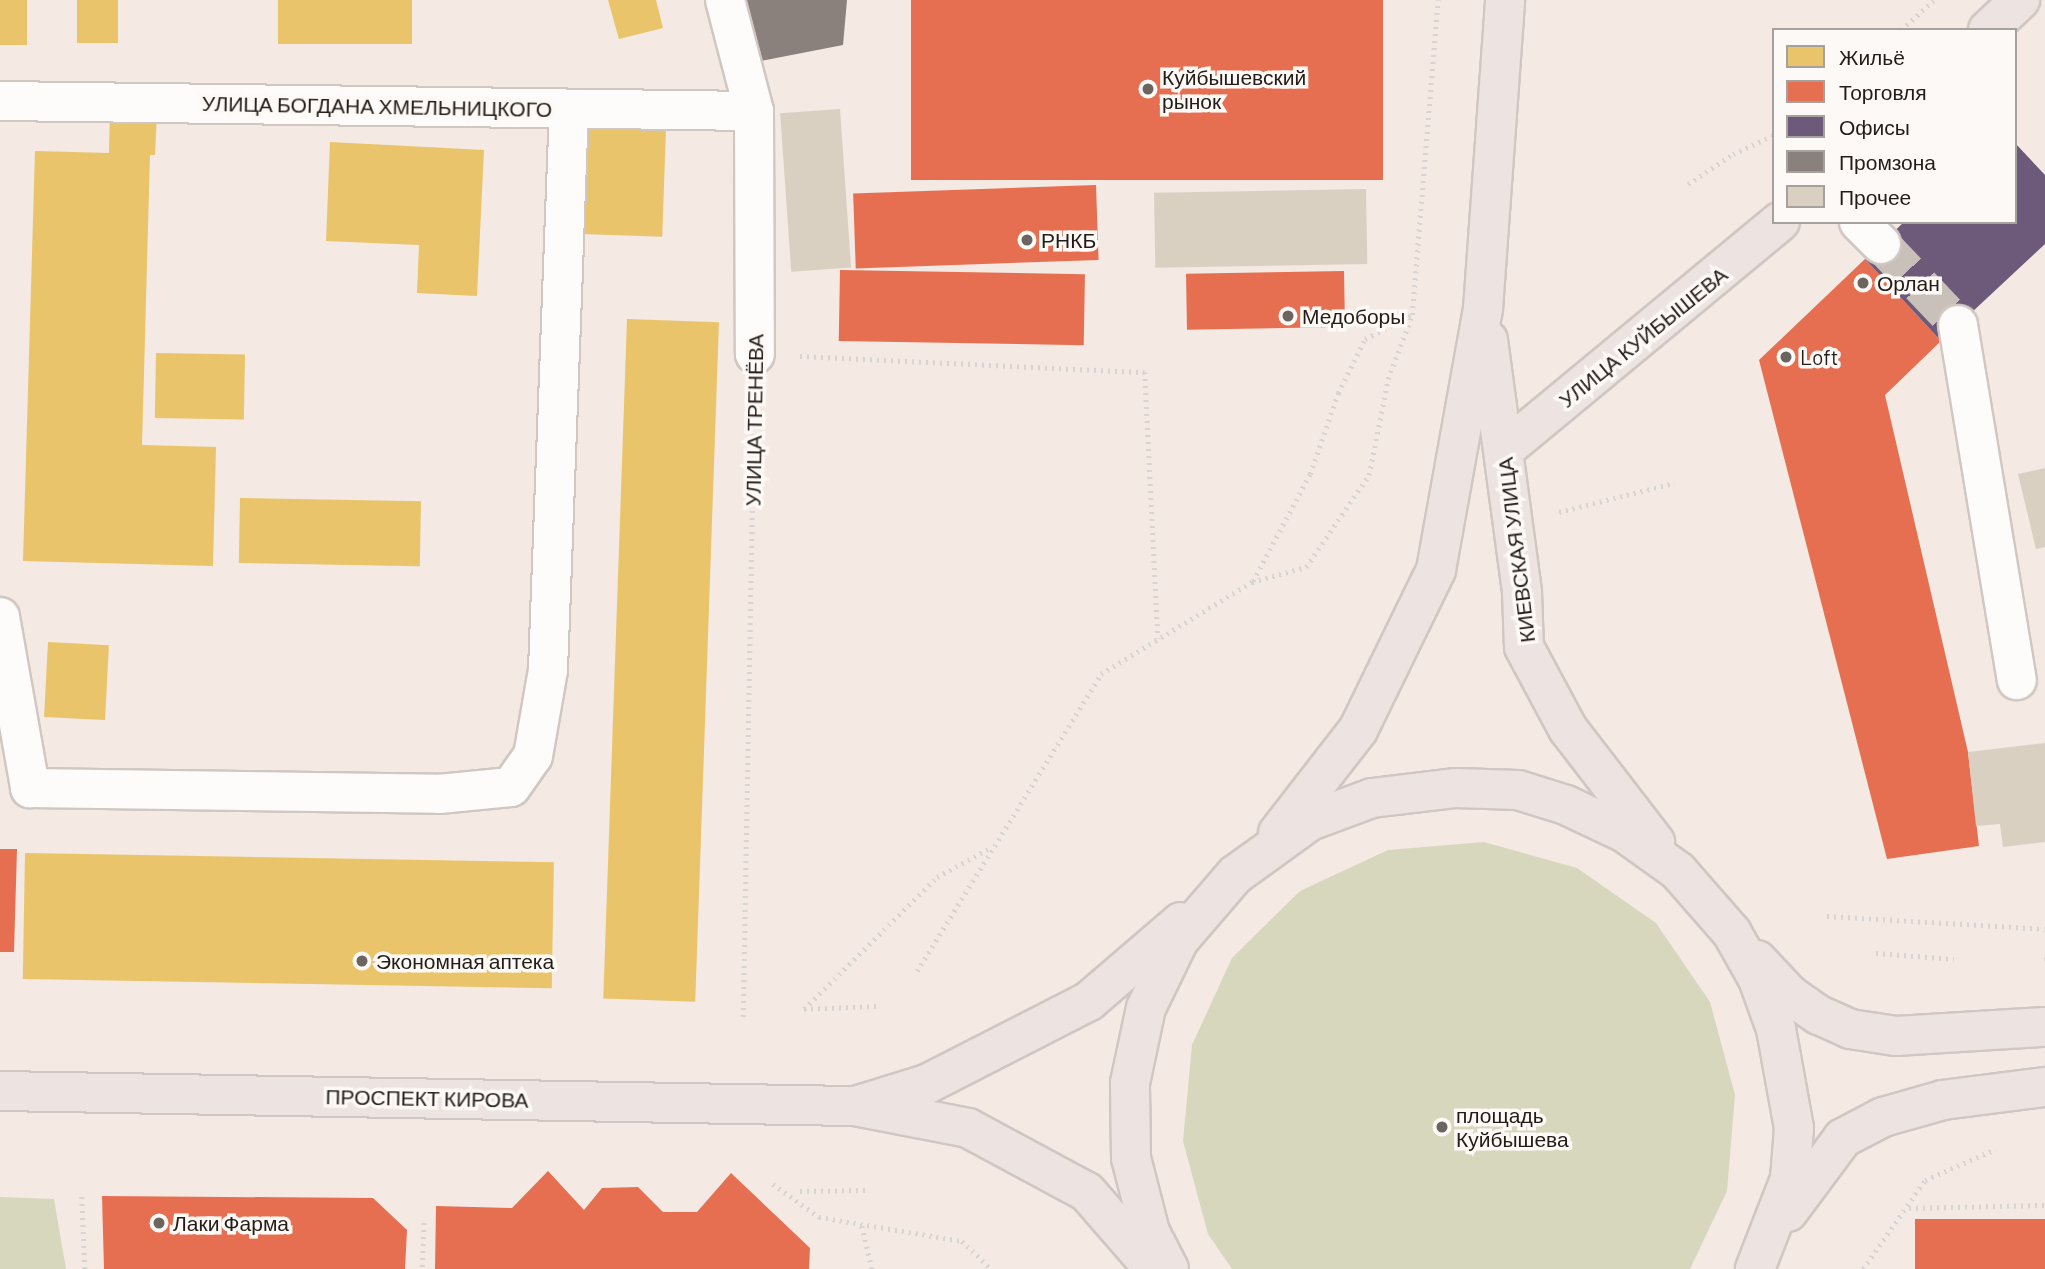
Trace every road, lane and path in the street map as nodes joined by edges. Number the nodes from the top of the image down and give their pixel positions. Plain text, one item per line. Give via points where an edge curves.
1 (725, 0) edge
2 (1438, 0) edge
3 (1505, 0) edge
4 (1934, 0) edge
5 (2020, 0) edge
6 (1903, 28) edge
7 (1990, 28) edge
8 (0, 101) edge
9 (569, 109) junction
10 (754, 111) junction
11 (1772, 136) edge
12 (1688, 184) dead end
13 (1778, 224) edge
14 (1483, 309) junction
15 (1412, 315) junction
16 (1958, 325) tunnel mouth
17 (755, 354) junction
18 (1504, 450) junction
19 (1674, 483) dead end
20 (1558, 512) dead end
21 (1252, 582) junction
22 (0, 617) edge
23 (1158, 639) junction
24 (2017, 680) dead end
25 (990, 848) junction
26 (1264, 851) junction
27 (1678, 871) junction
28 (1235, 875) junction
29 (1827, 916) dead end
30 (2045, 929) edge
31 (1732, 933) junction
32 (1876, 953) dead end
33 (1954, 959) dead end
34 (917, 971) dead end
35 (877, 1006) dead end
36 (743, 1017) dead end
37 (2045, 1027) edge
38 (2045, 1087) edge
39 (0, 1091) edge
40 (855, 1106) junction
41 (1996, 1149) dead end
42 (773, 1184) dead end
43 (868, 1190) dead end
44 (800, 1191) dead end
45 (82, 1197) dead end
46 (2045, 1205) edge
47 (1908, 1208) junction
48 (424, 1219) dead end
49 (862, 1226) junction
50 (422, 1267) dead end
51 (85, 1269) edge
52 (872, 1269) edge
53 (991, 1269) edge
54 (1154, 1269) edge
55 (1169, 1269) edge
56 (1756, 1269) edge
57 (1863, 1269) edge

1 - 10 street, УЛИЦА ТРЕНЁВА
2 - 15 path
3 - 14 main road, КИЕВСКАЯ УЛИЦА
4 - 6 path
5 - 7 main road
8 - 9 street, УЛИЦА БОГДАНА ХМЕЛЬНИЦКОГО
9 - 10 street, УЛИЦА БОГДАНА ХМЕЛЬНИЦКОГО
9 - 22 street via 548,670 533,756 511,787 439,794 30,788
10 - 17 street, УЛИЦА ТРЕНЁВА
11 - 12 path via 1733,153
13 - 18 main road, УЛИЦА КУЙБЫШЕВА
14 - 18 main road, КИЕВСКАЯ УЛИЦА
14 - 26 main road, КИЕВСКАЯ УЛИЦА via 1436,570 1358,730
15 - 21 path via 1365,339 1338,393 1310,474
15 - 21 path via 1388,379 1368,475 1306,567
16 - 24 street
17 - 23 path via 1145,372
17 - 36 path, УЛИЦА ТРЕНЁВА
18 - 27 main road, КИЕВСКАЯ УЛИЦА via 1524,647 1568,729
19 - 20 path
21 - 23 path
23 - 25 path via 1101,674
25 - 34 path
25 - 35 path via 937,877 804,1009
26 - 27 main road via 1310,821 1372,798 1456,788 1518,790 1625,833
26 - 28 main road
27 - 31 main road
28 - 40 main road via 1089,1001 927,1084
28 - 55 main road via 1179,940 1146,1008 1130,1083 1131,1158 1150,1232
29 - 30 path
31 - 37 main road via 1790,995 1850,1029 1896,1037
31 - 56 main road via 1758,979 1776,1029 1794,1128 1790,1179
32 - 33 path
38 - 56 main road via 1943,1100 1884,1117 1843,1138 1802,1188
39 - 40 main road, ПРОСПЕКТ КИРОВА
40 - 54 main road via 968,1128 1087,1192
41 - 47 path via 1925,1180
42 - 49 path via 819,1217
43 - 44 path
45 - 51 path
46 - 47 path
47 - 57 path
48 - 50 path
49 - 52 path
49 - 53 path via 962,1241

